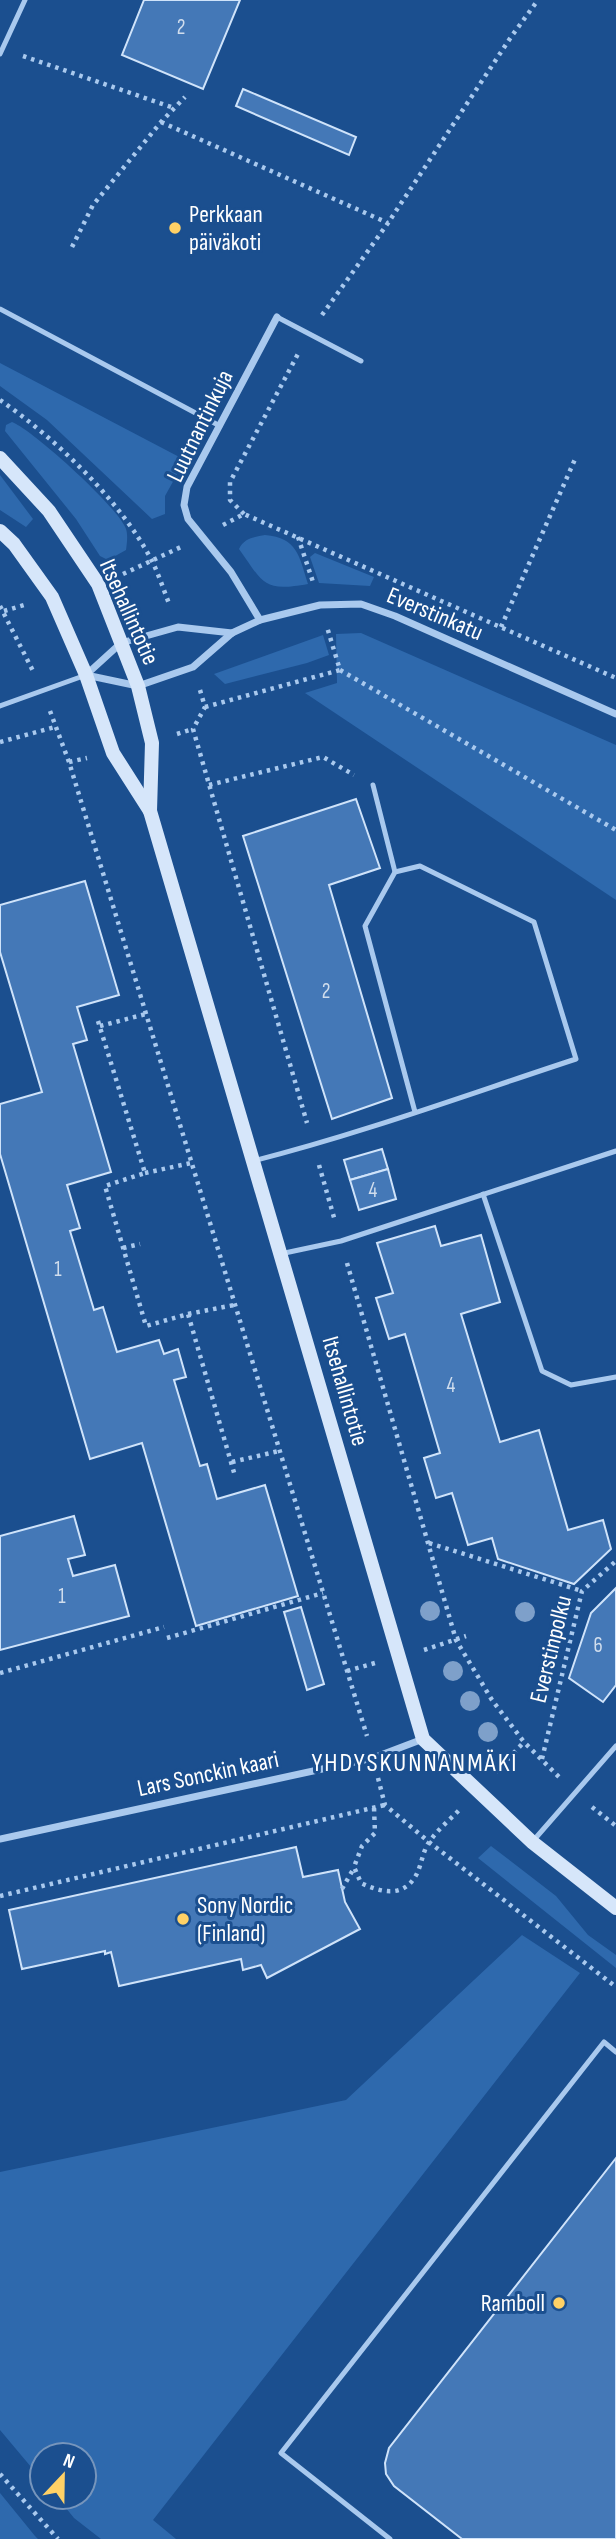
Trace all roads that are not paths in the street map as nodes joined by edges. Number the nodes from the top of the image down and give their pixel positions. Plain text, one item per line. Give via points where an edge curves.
1 (25, 0) edge
2 (1, 52) edge
3 (0, 309) edge
4 (277, 317) joint
5 (361, 361) dead end
6 (220, 426) junction
7 (0, 458) edge
8 (0, 531) edge
9 (260, 620) junction
10 (232, 633) junction
11 (121, 643) junction
12 (86, 675) junction
13 (138, 686) junction
14 (0, 706) edge
15 (616, 714) edge
16 (373, 785) road end
17 (150, 810) junction
18 (395, 873) junction
19 (415, 1112) junction
20 (616, 1151) edge
21 (253, 1161) junction
22 (483, 1194) junction
23 (281, 1254) junction
24 (616, 1377) edge
25 (423, 1739) junction
26 (616, 1746) edge
27 (0, 1839) edge
28 (532, 1842) junction
29 (616, 1908) edge
30 (616, 2052) edge
31 (390, 2539) edge

1 - 2 lane
3 - 6 lane
4 - 5 lane
4 - 6 street, Luutnantinkuja
6 - 9 street, Luutnantinkuja via 187,487 184,505 188,519 231,572
7 - 11 main road, Itsehallintotie via 49,511 98,584
8 - 12 main road, Itsehallintotie via 52,597
9 - 10 street, Everstinkatu
9 - 15 street, Everstinkatu via 320,605 361,604
10 - 11 street via 178,627
10 - 13 street, Everstinkatu via 193,667
11 - 12 street
11 - 13 main road, Itsehallintotie
12 - 13 street
12 - 14 lane
12 - 17 main road, Itsehallintotie via 113,753
13 - 17 main road, Itsehallintotie via 152,743
16 - 18 lane
17 - 21 main road, Itsehallintotie
18 - 19 lane via 365,926
18 - 19 lane via 420,866 534,922 576,1059
19 - 21 lane
20 - 22 lane
21 - 23 main road, Itsehallintotie
22 - 23 lane via 341,1241
22 - 24 lane via 542,1371 571,1385
23 - 25 main road, Itsehallintotie
25 - 27 street, Lars Sonckin kaari via 373,1758
25 - 28 main road
26 - 28 lane
28 - 29 main road
30 - 31 lane via 604,2042 281,2453

